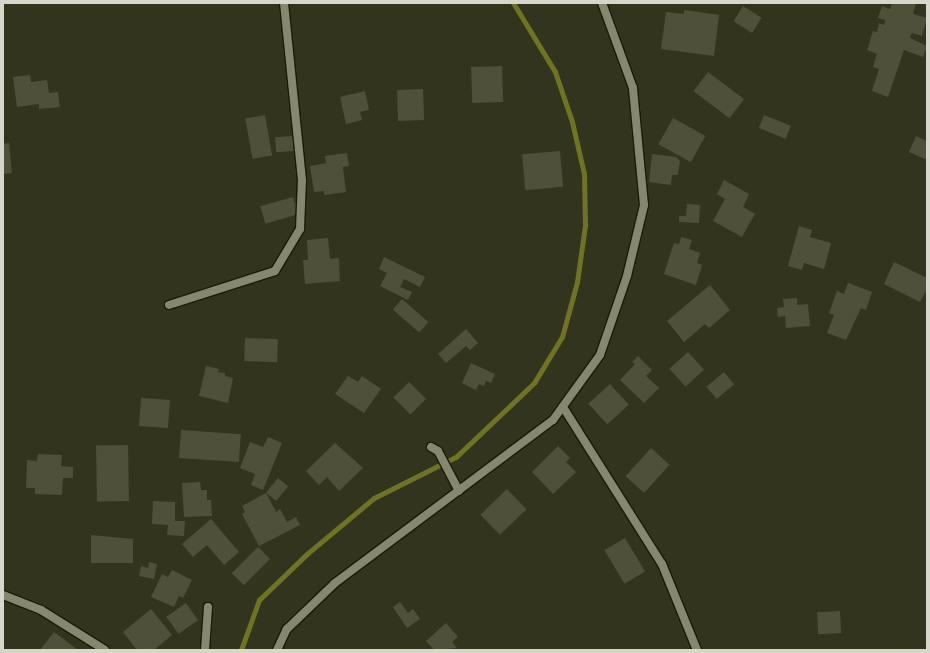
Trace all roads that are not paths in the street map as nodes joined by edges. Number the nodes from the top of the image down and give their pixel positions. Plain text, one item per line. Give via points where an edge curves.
1 (284, 3) edge
2 (602, 3) edge
3 (169, 305) dead end
4 (563, 406) junction
5 (434, 449) dead end
6 (459, 491) junction
7 (3, 595) edge
8 (208, 607) dead end
9 (105, 650) edge
10 (205, 650) edge
11 (277, 650) edge
12 (697, 650) edge

1 - 3 street via 302,180 300,229 275,271
2 - 4 street via 633,88 644,205 627,276 600,355
4 - 6 street via 553,420
4 - 12 street via 662,564
5 - 6 street
6 - 11 street via 335,583 288,629
7 - 9 street via 41,610
8 - 10 street

